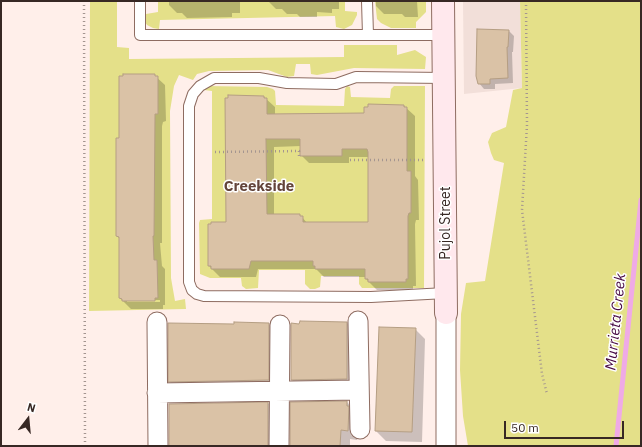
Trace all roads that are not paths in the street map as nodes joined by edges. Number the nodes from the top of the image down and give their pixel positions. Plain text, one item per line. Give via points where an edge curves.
1 (140, 1) edge
2 (367, 1) edge
3 (443, 1) edge
4 (443, 35) junction
5 (368, 36) junction
6 (445, 78) junction
7 (446, 303) junction
8 (358, 320) dead end
9 (157, 322) dead end
10 (280, 325) dead end
11 (359, 390) junction
12 (280, 392) junction
13 (157, 393) junction
14 (360, 429) dead end
15 (158, 446) edge
16 (279, 446) edge
17 (446, 446) edge

1 - 5 lane via 140,35
2 - 5 lane
3 - 4 street, Pujol Street
4 - 5 lane
4 - 6 street, Pujol Street
6 - 7 street, Pujol Street
6 - 7 lane via 356,77 336,84 287,83 258,78 214,78 200,86 193,94 190,106 189,282 192,290 204,296 371,297
7 - 17 street, Pujol Street
8 - 11 street
9 - 13 street
10 - 12 street
11 - 12 street
11 - 14 street
12 - 13 street
12 - 16 street
13 - 15 street

